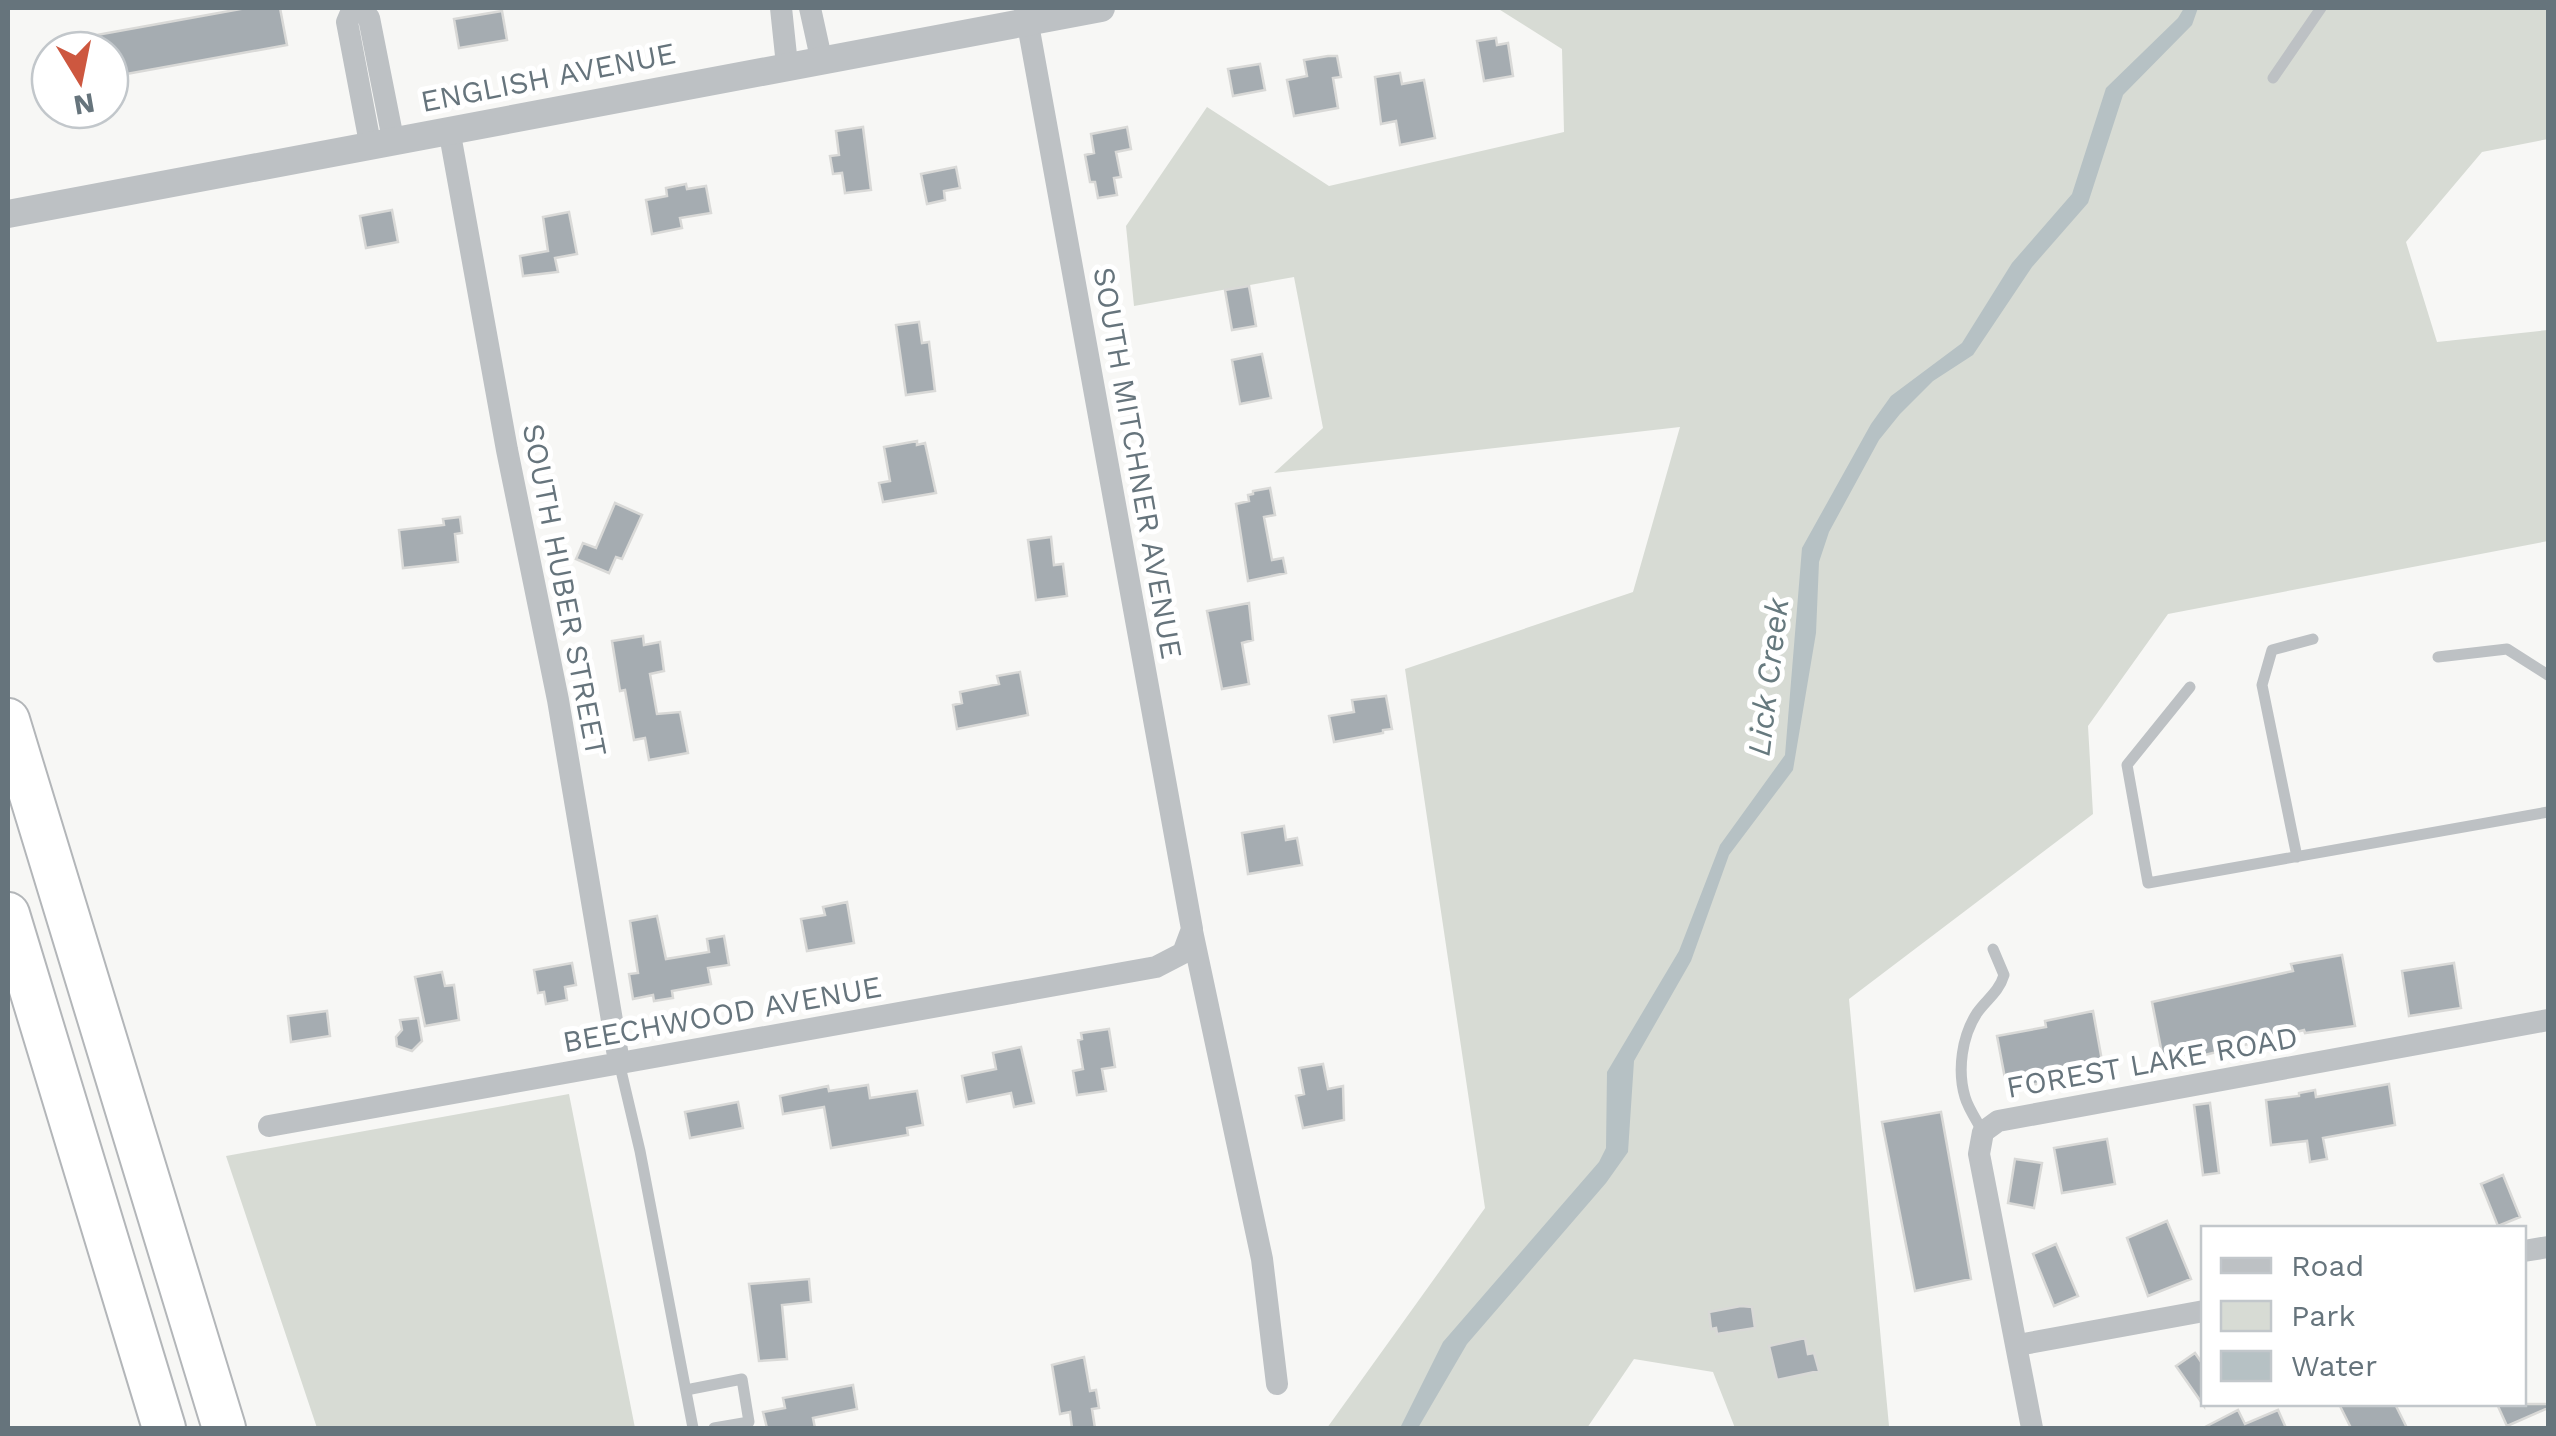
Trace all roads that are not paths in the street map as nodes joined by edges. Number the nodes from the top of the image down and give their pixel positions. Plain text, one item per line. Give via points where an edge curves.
1 (356, 8) edge
2 (781, 8) edge
3 (810, 8) edge
4 (1101, 8) edge
5 (2321, 8) edge
6 (1026, 14) edge
7 (822, 58) junction
8 (787, 65) junction
9 (2273, 78) dead end
10 (449, 129) junction
11 (382, 141) junction
12 (8, 214) edge
13 (2312, 640) dead end
14 (2438, 657) dead end
15 (2548, 675) edge
16 (2190, 687) dead end
17 (8, 720) edge
18 (2548, 812) edge
19 (2297, 857) junction
20 (8, 914) edge
21 (1192, 930) junction
22 (1993, 950) dead end
23 (2548, 1020) edge
24 (619, 1062) junction
25 (270, 1126) dead end
26 (1983, 1132) junction
27 (2201, 1311) edge
28 (2018, 1345) junction
29 (1277, 1384) dead end
30 (686, 1390) junction
31 (164, 1428) edge
32 (224, 1428) edge
33 (693, 1428) edge
34 (714, 1428) edge
35 (2032, 1428) edge

1 - 11 street via 369,18
2 - 8 street
3 - 7 street
4 - 6 street, ENGLISH AVENUE
5 - 9 lane
6 - 7 street, ENGLISH AVENUE
6 - 21 street, SOUTH MITCHNER AVENUE
7 - 8 street, ENGLISH AVENUE
8 - 10 street, ENGLISH AVENUE
10 - 11 street, ENGLISH AVENUE
10 - 24 street, SOUTH HUBER STREET
11 - 12 street, ENGLISH AVENUE
13 - 19 lane via 2272,650 2262,685
14 - 15 lane via 2507,649
16 - 19 lane via 2127,765 2148,883
17 - 32 highway
18 - 19 lane
20 - 31 highway
21 - 24 street, BEECHWOOD AVENUE via 1183,953 1156,967
21 - 29 street, SOUTH MITCHNER AVENUE via 1262,1259
22 - 26 lane via 2004,976 1977,1014 1962,1062 1965,1097
23 - 26 street, FOREST LAKE ROAD via 1998,1121
24 - 25 street, BEECHWOOD AVENUE
24 - 30 lane
26 - 28 street, FOREST LAKE ROAD via 1979,1154
27 - 28 street
28 - 35 street, FOREST LAKE ROAD
30 - 33 lane
30 - 34 lane via 742,1379 749,1422

